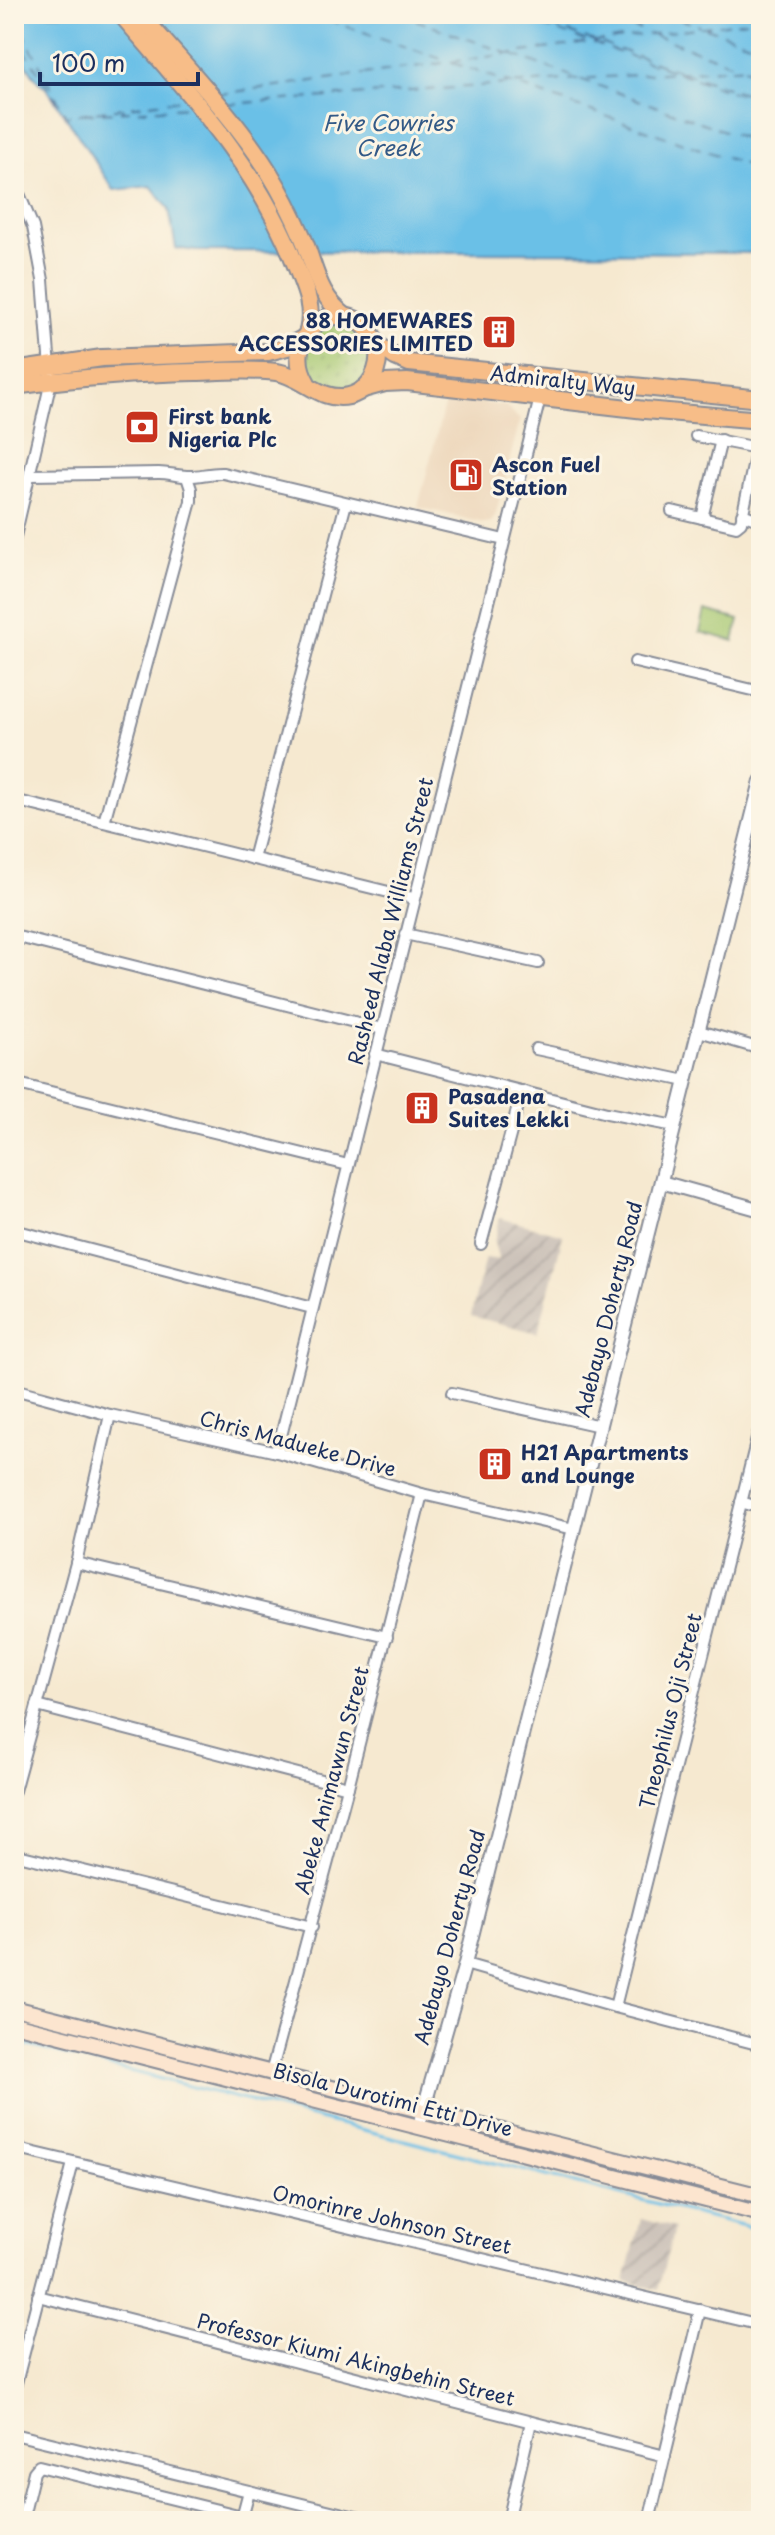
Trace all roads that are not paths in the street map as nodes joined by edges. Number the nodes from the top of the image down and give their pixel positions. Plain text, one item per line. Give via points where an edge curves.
1 (121, 14) edge
2 (140, 14) edge
3 (14, 182) edge
4 (313, 290) junction
5 (346, 317) junction
6 (305, 335) junction
7 (377, 344) junction
8 (14, 371) edge
9 (50, 374) junction
10 (307, 383) junction
11 (14, 386) edge
12 (362, 390) junction
13 (540, 398) junction
14 (761, 399) edge
15 (761, 420) edge
16 (696, 436) dead end
17 (721, 440) junction
18 (31, 475) junction
19 (187, 477) junction
20 (751, 478) junction
21 (761, 485) edge
22 (346, 503) junction
23 (672, 511) dead end
24 (742, 514) junction
25 (702, 518) junction
26 (761, 521) edge
27 (504, 540) junction
28 (14, 541) edge
29 (635, 662) dead end
30 (761, 692) edge
31 (761, 781) edge
32 (14, 800) edge
33 (104, 822) junction
34 (253, 859) junction
35 (413, 898) junction
36 (405, 934) junction
37 (14, 936) edge
38 (538, 963) dead end
39 (382, 1029) junction
40 (699, 1031) junction
41 (536, 1049) dead end
42 (761, 1049) edge
43 (375, 1054) junction
44 (686, 1081) junction
45 (14, 1083) edge
46 (522, 1091) junction
47 (675, 1126) junction
48 (348, 1165) junction
49 (661, 1182) junction
50 (761, 1210) edge
51 (14, 1230) edge
52 (481, 1244) dead end
53 (312, 1308) junction
54 (14, 1389) edge
55 (452, 1393) dead end
56 (110, 1415) junction
57 (761, 1423) edge
58 (600, 1426) junction
59 (277, 1452) junction
60 (422, 1494) junction
61 (741, 1502) junction
62 (761, 1508) edge
63 (574, 1529) junction
64 (76, 1563) junction
65 (387, 1637) junction
66 (37, 1706) junction
67 (348, 1787) junction
68 (14, 1791) edge
69 (14, 1854) edge
70 (312, 1927) junction
71 (465, 1964) junction
72 (615, 2007) junction
73 (14, 2008) edge
74 (14, 2024) edge
75 (761, 2045) edge
76 (271, 2073) junction
77 (421, 2118) junction
78 (14, 2148) edge
79 (73, 2163) junction
80 (761, 2196) edge
81 (761, 2214) edge
82 (38, 2296) junction
83 (700, 2310) junction
84 (761, 2325) edge
85 (14, 2391) edge
86 (531, 2422) junction
87 (14, 2434) edge
88 (665, 2456) junction
89 (249, 2491) junction
90 (242, 2519) edge
91 (22, 2521) edge
92 (363, 2521) edge
93 (508, 2521) edge
94 (649, 2521) edge

1 - 4 main road via 237,153
2 - 4 main road via 257,154 303,239
3 - 9 street via 33,227 43,280
4 - 5 main road
4 - 6 main road
5 - 6 main road via 325,319
5 - 7 main road via 365,326
6 - 9 main road via 268,352 102,358
6 - 10 main road via 298,362
7 - 12 main road via 377,369
7 - 14 main road, Admiralty Way via 395,357 423,365
8 - 9 main road
9 - 10 main road via 247,370 286,373
9 - 11 main road
9 - 18 street
10 - 12 main road via 327,396
12 - 13 main road, Admiralty Way via 407,382
13 - 15 main road, Admiralty Way
13 - 27 street, Rasheed Alaba Williams Street
16 - 17 street
17 - 20 street via 757,448
17 - 25 street
18 - 19 street
18 - 28 street
19 - 22 street via 223,473
19 - 33 street via 191,501
20 - 21 street
20 - 24 street
22 - 27 street
22 - 34 street
23 - 25 street
24 - 25 street via 739,526
24 - 26 street
27 - 35 street, Rasheed Alaba Williams Street
29 - 30 street
31 - 40 street, Adebayo Doherty Road
32 - 33 street
33 - 34 street
34 - 35 street
35 - 36 street, Rasheed Alaba Williams Street
36 - 38 street
36 - 39 street, Rasheed Alaba Williams Street
37 - 39 street
39 - 43 street, Rasheed Alaba Williams Street
40 - 42 street
40 - 44 street, Adebayo Doherty Road
41 - 44 street
43 - 46 street
43 - 48 street, Rasheed Alaba Williams Street
44 - 47 street, Adebayo Doherty Road
45 - 48 street
46 - 47 street
46 - 52 street
47 - 49 street, Adebayo Doherty Road
48 - 53 street, Rasheed Alaba Williams Street
49 - 50 street
49 - 58 street, Adebayo Doherty Road
51 - 53 street
53 - 59 street, Rasheed Alaba Williams Street
54 - 56 street, Chris Madueke Drive
55 - 58 street
56 - 59 street, Chris Madueke Drive
56 - 64 street
57 - 61 street, Theophilus Oji Street
58 - 63 street, Adebayo Doherty Road
59 - 60 street, Chris Madueke Drive
60 - 63 street, Chris Madueke Drive
60 - 65 street, Abeke Animawun Street
61 - 62 street
61 - 72 street, Theophilus Oji Street
63 - 71 street, Adebayo Doherty Road
64 - 65 street
64 - 66 street
65 - 67 street, Abeke Animawun Street
66 - 67 street
66 - 68 street
67 - 70 street, Abeke Animawun Street
69 - 70 street
70 - 76 street, Abeke Animawun Street
71 - 72 street
71 - 77 street, Adebayo Doherty Road
72 - 75 street
73 - 76 main road
74 - 77 main road, Bisola Durotimi Etti Drive
76 - 77 main road
77 - 80 main road
77 - 81 main road, Bisola Durotimi Etti Drive
78 - 79 street, Omorinre Johnson Street
79 - 82 street
79 - 83 street, Omorinre Johnson Street
82 - 85 street
82 - 86 street, Professor Kiumi Akingbehin Street
83 - 84 street, Omorinre Johnson Street
83 - 88 street
86 - 88 street, Professor Kiumi Akingbehin Street
86 - 93 street
87 - 89 street
88 - 94 street
89 - 90 street
89 - 92 street
90 - 91 street via 39,2466

